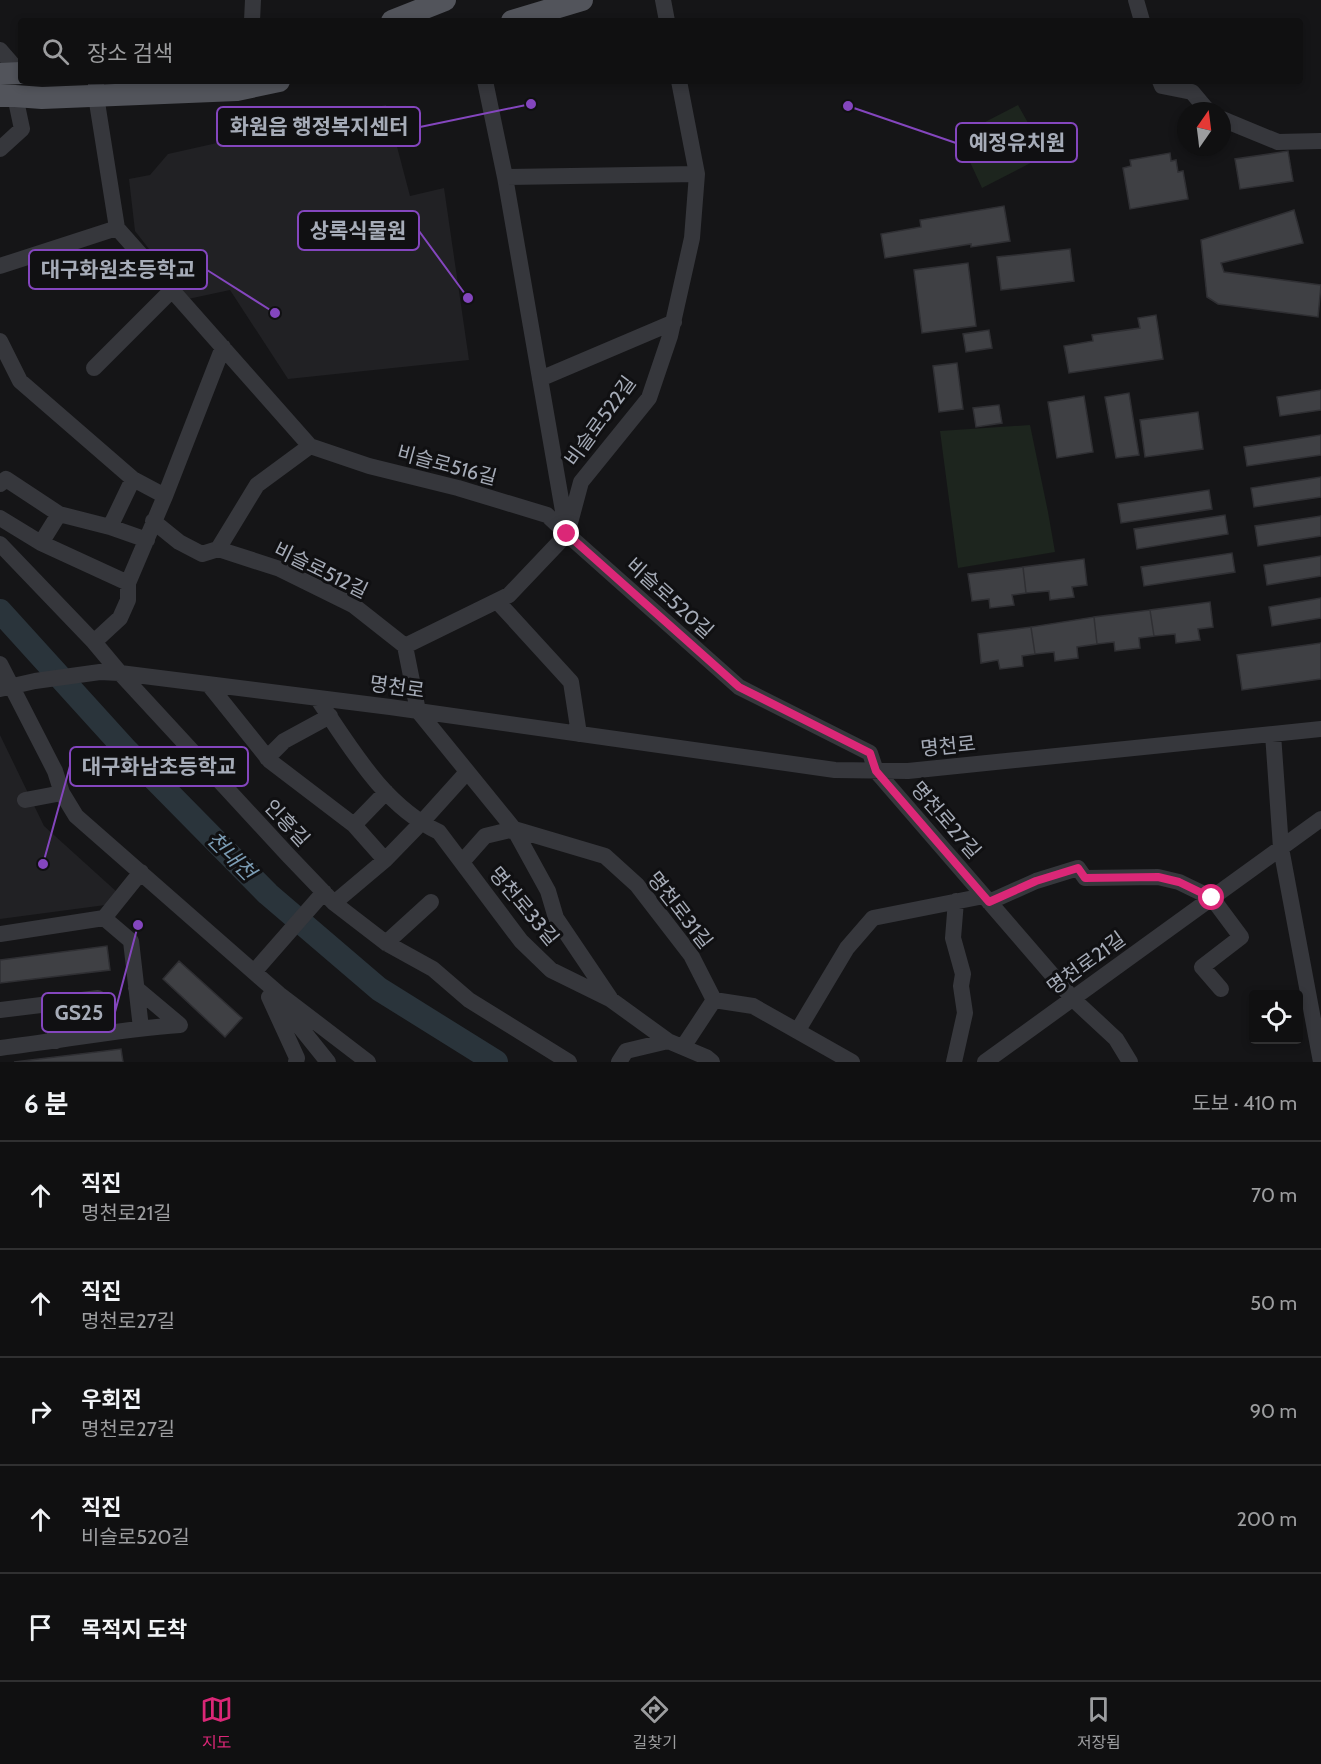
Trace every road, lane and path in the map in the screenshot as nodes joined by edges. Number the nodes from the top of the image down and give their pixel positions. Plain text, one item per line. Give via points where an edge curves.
1 (253, 0) edge
2 (446, 0) edge
3 (582, 0) edge
4 (663, 0) edge
5 (1136, 0) edge
6 (252, 18) edge
7 (400, 18) edge
8 (522, 18) edge
9 (666, 18) edge
10 (1141, 18) edge
11 (0, 50) edge
12 (14, 73) edge
13 (265, 84) edge
14 (486, 84) edge
15 (680, 84) edge
16 (1161, 84) edge
17 (96, 88) edge
18 (7, 96) edge
19 (1200, 102) edge
20 (1231, 123) edge
21 (1321, 141) edge
22 (0, 149) edge
23 (697, 174) junction
24 (505, 177) junction
25 (117, 228) junction
26 (0, 266) edge
27 (172, 290) junction
28 (674, 322) junction
29 (0, 341) edge
30 (223, 347) junction
31 (94, 368) dead end
32 (540, 379) junction
33 (310, 446) junction
34 (133, 479) junction
35 (0, 484) edge
36 (165, 496) junction
37 (59, 514) junction
38 (0, 519) edge
39 (153, 521) junction
40 (110, 527) junction
41 (567, 534) junction
42 (147, 540) junction
43 (41, 543) junction
44 (0, 544) edge
45 (218, 549) junction
46 (128, 583) junction
47 (497, 601) junction
48 (94, 642) junction
49 (405, 646) junction
50 (0, 664) edge
51 (120, 673) junction
52 (209, 685) junction
53 (6, 688) edge
54 (317, 698) junction
55 (418, 711) junction
56 (330, 716) junction
57 (1321, 729) edge
58 (579, 734) junction
59 (1273, 734) junction
60 (267, 758) junction
61 (876, 771) junction
62 (467, 772) junction
63 (386, 792) junction
64 (62, 793) junction
65 (25, 800) dead end
66 (1321, 819) edge
67 (421, 823) junction
68 (354, 825) junction
69 (514, 829) junction
70 (1281, 848) junction
71 (385, 860) junction
72 (462, 862) junction
73 (141, 872) junction
74 (329, 898) junction
75 (1212, 898) junction
76 (987, 899) junction
77 (957, 901) junction
78 (431, 902) dead end
79 (104, 918) junction
80 (0, 934) edge
81 (387, 943) junction
82 (257, 975) junction
83 (136, 988) junction
84 (1221, 988) dead end
85 (98, 998) dead end
86 (610, 999) junction
87 (1073, 999) junction
88 (714, 1000) junction
89 (51, 1004) junction
90 (0, 1010) edge
91 (141, 1028) junction
92 (798, 1030) junction
93 (56, 1041) junction
94 (675, 1044) junction
95 (0, 1048) edge
96 (296, 1062) edge
97 (328, 1062) edge
98 (368, 1062) edge
99 (569, 1062) edge
100 (619, 1062) edge
101 (712, 1062) edge
102 (852, 1062) edge
103 (954, 1062) edge
104 (985, 1062) edge
105 (1130, 1062) edge
106 (1321, 1062) edge

1 - 6 street
2 - 7 main road
3 - 8 main road
4 - 9 street
5 - 10 street
11 - 12 street
13 - 17 main road via 237,90
14 - 24 street
15 - 23 street, 비슬로522길
16 - 19 street via 1192,92
17 - 18 main road via 42,98
17 - 25 street
18 - 22 street via 22,129
20 - 21 street via 1278,142
23 - 24 street
23 - 28 street, 비슬로522길 via 692,238
24 - 32 street
25 - 26 street
25 - 27 street, 비슬로516길
27 - 30 street, 비슬로516길
27 - 31 street
28 - 32 street
28 - 41 street, 비슬로522길 via 649,398 581,482
29 - 34 street via 20,381
30 - 33 street, 비슬로516길
30 - 36 street
32 - 41 street
33 - 41 street, 비슬로516길 via 547,515
33 - 45 street via 257,486
34 - 36 street
34 - 40 street
35 - 37 street via 6,479
36 - 39 street
37 - 40 street
37 - 43 street
38 - 43 street
39 - 42 street
39 - 45 street, 비슬로512길 via 202,554
40 - 42 street
41 - 47 street, 비슬로522길 via 508,595
41 - 61 street, 비슬로520길 via 739,687 870,753
42 - 46 street
43 - 46 street
44 - 48 street, 인흥길
45 - 49 street, 비슬로512길 via 280,569 353,605
46 - 48 street via 128,600 120,618
47 - 49 street, 비슬로522길
47 - 58 street via 571,682
48 - 51 street, 인흥길
49 - 55 street
50 - 53 street
51 - 52 street, 명천로
51 - 53 street, 명천로 via 100,672
51 - 74 street, 인흥길
52 - 54 street, 명천로
52 - 60 street
53 - 64 street via 55,771
54 - 55 street, 명천로
54 - 56 street, 명천로33길
55 - 58 street, 명천로
55 - 62 street
56 - 60 street via 285,741
56 - 63 street, 명천로33길
57 - 59 street, 명천로
58 - 61 street, 명천로 via 835,770
59 - 61 street, 명천로
59 - 70 street
60 - 68 street
61 - 76 street, 명천로27길
62 - 67 street
62 - 69 street
63 - 67 street, 명천로33길
63 - 68 street
64 - 65 street
64 - 73 street via 75,816
66 - 70 street, 명천로21길
67 - 71 street
67 - 72 street, 명천로33길 via 439,832
68 - 71 street
69 - 72 street via 485,836
69 - 86 street, 명천로33길 via 548,891 556,918
69 - 88 street, 명천로31길 via 605,856 637,885 691,955
70 - 75 street, 명천로21길
70 - 106 street
71 - 74 street
72 - 86 street, 명천로33길 via 521,941 551,970
73 - 79 street
73 - 82 street
74 - 81 street, 인흥길
74 - 82 street
75 - 76 street via 1158,877 1085,878 1078,868
75 - 84 street via 1241,937 1202,967
75 - 87 street, 명천로21길
76 - 77 street
76 - 87 street, 명천로27길
77 - 92 street via 873,918 852,942
77 - 103 street via 953,938 963,974 965,1013
78 - 81 street
79 - 80 street
79 - 83 street via 131,941
81 - 99 street, 인흥길 via 433,969 470,1000
82 - 96 street
82 - 97 street
82 - 98 street
83 - 91 street
83 - 91 street via 180,1025
85 - 89 street
86 - 94 street, 명천로33길
87 - 104 street, 명천로21길
87 - 105 street, 명천로27길 via 1116,1039
88 - 92 street via 753,1006
88 - 94 street
89 - 90 street
89 - 93 street
91 - 93 street
92 - 102 street
93 - 95 street
94 - 100 street via 626,1051
94 - 101 street, 명천로33길

